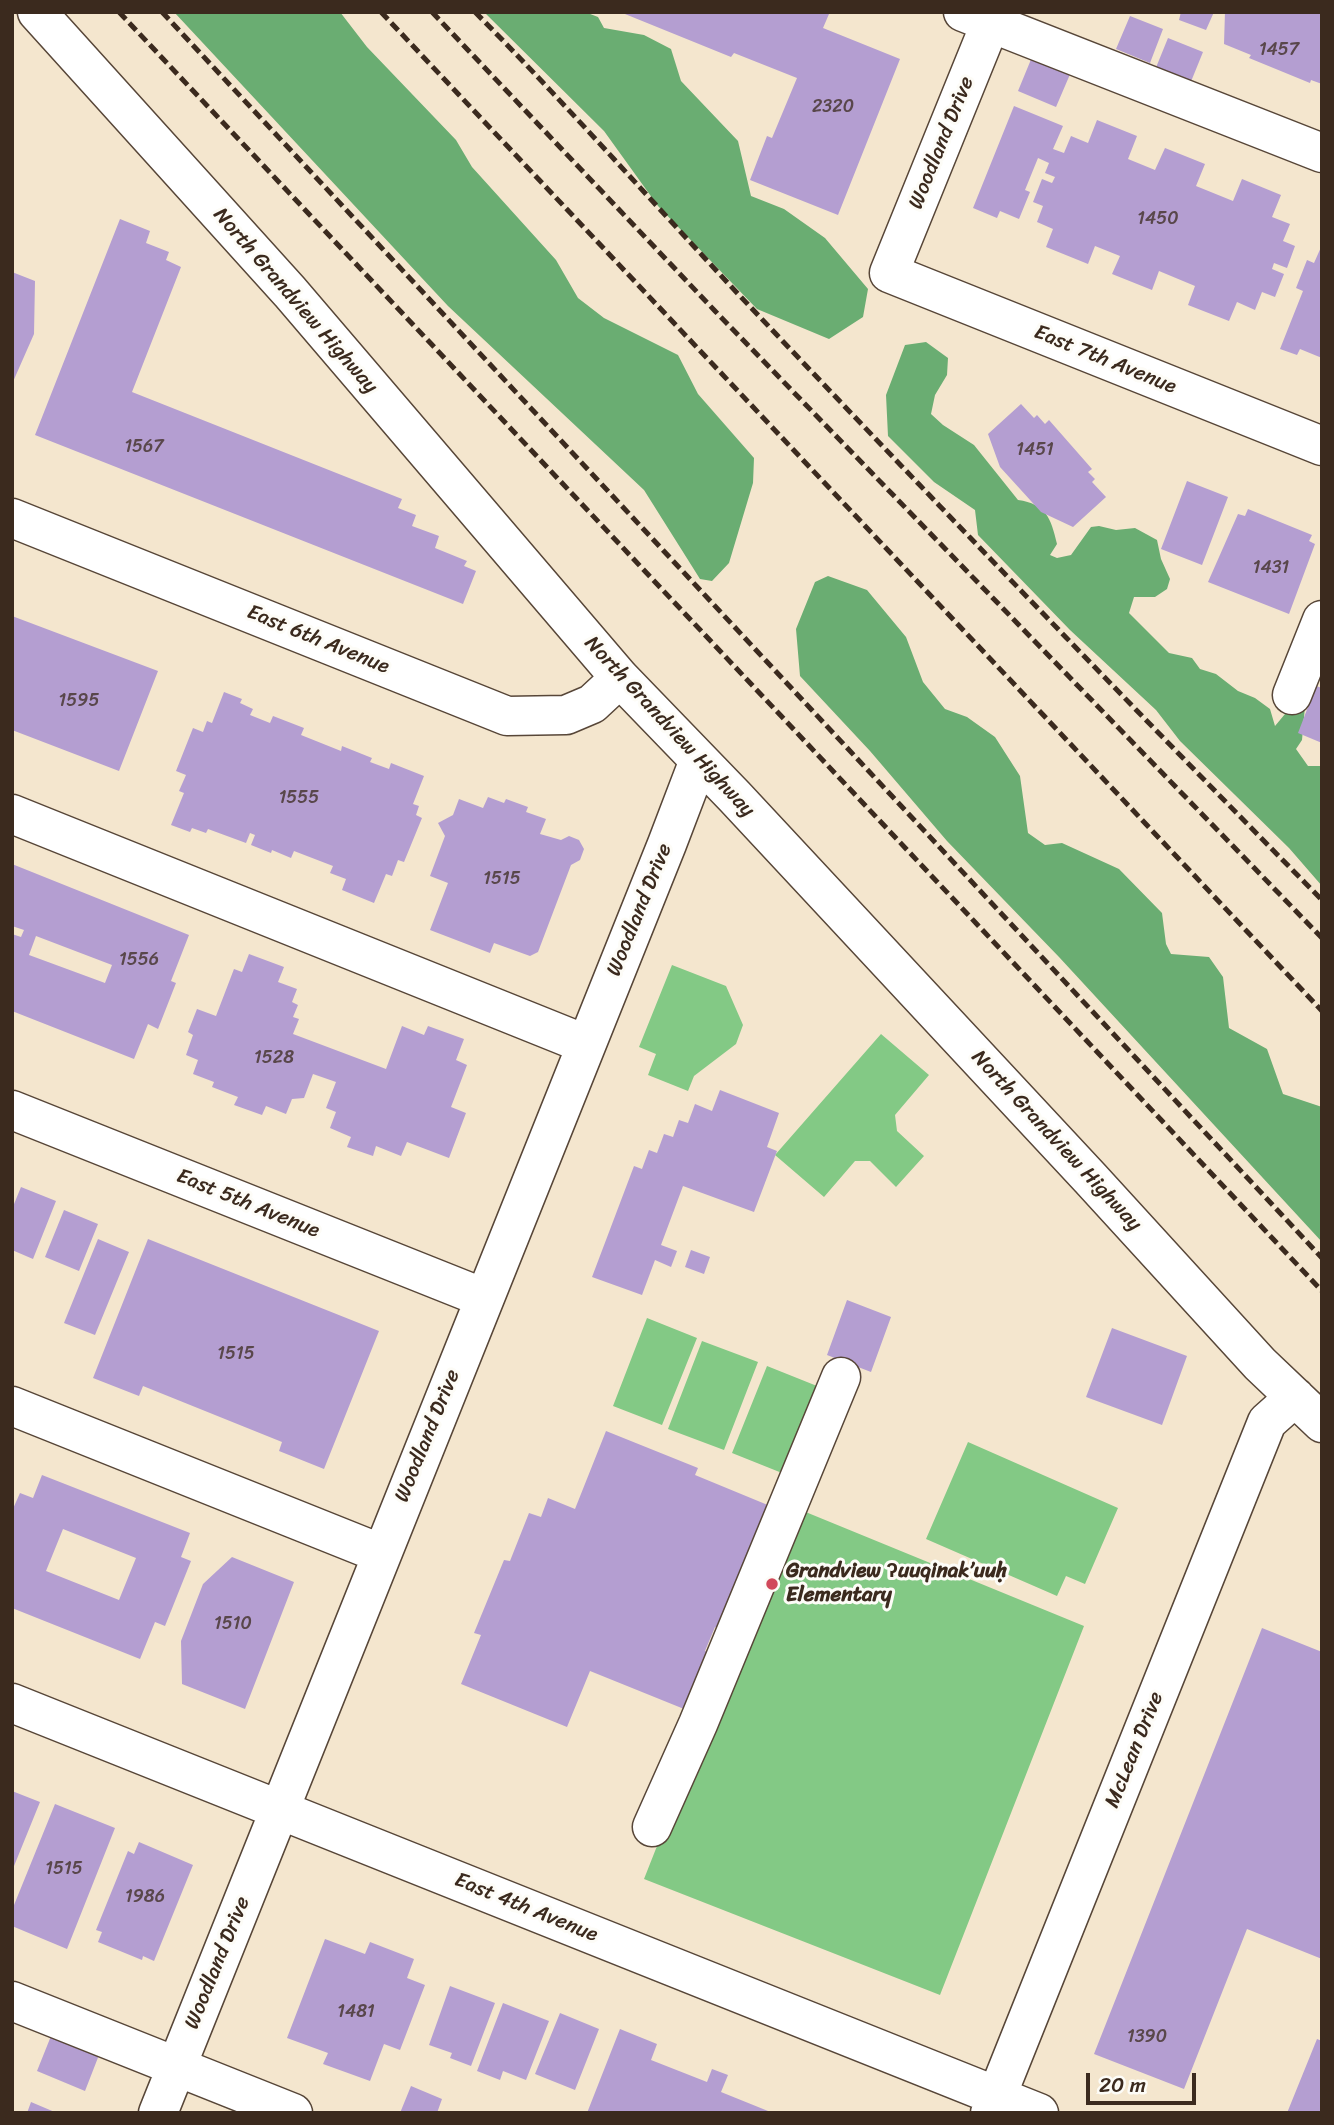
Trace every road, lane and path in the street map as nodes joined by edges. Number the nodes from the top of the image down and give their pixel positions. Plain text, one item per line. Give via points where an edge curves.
1 (28, 12) edge
2 (37, 12) edge
3 (983, 16) edge
4 (12, 23) edge
5 (1322, 153) edge
6 (889, 273) joint
7 (1322, 446) edge
8 (12, 518) edge
9 (1322, 620) edge
10 (620, 678) junction
11 (1292, 695) dead end
12 (699, 760) junction
13 (12, 814) edge
14 (585, 1044) junction
15 (12, 1110) edge
16 (484, 1297) junction
17 (841, 1377) dead end
18 (12, 1406) edge
19 (1308, 1410) edge
20 (382, 1554) junction
21 (12, 1703) edge
22 (279, 1810) junction
23 (652, 1827) dead end
24 (12, 2001) edge
25 (176, 2066) junction
26 (994, 2105) edge
27 (158, 2113) edge
28 (293, 2113) edge
29 (1039, 2113) edge

1 - 4 street
2 - 10 street, North Grandview Highway via 290,292
3 - 5 street
3 - 6 street, Woodland Drive
6 - 7 street, East 7th Avenue
8 - 10 street, East 6th Avenue via 507,716 566,715 592,704
9 - 11 street
10 - 12 street, North Grandview Highway
12 - 14 street, Woodland Drive
12 - 19 street, North Grandview Highway via 1260,1364
13 - 14 street
14 - 16 street, Woodland Drive
15 - 16 street, East 5th Avenue
16 - 20 street, Woodland Drive
17 - 23 street
18 - 20 street
19 - 26 street, McLean Drive via 1267,1422
20 - 22 street, Woodland Drive
21 - 22 street, East 4th Avenue
22 - 25 street, Woodland Drive
22 - 26 street, East 4th Avenue
24 - 25 street
25 - 27 street, Woodland Drive
25 - 28 street
26 - 29 street, East 4th Avenue

